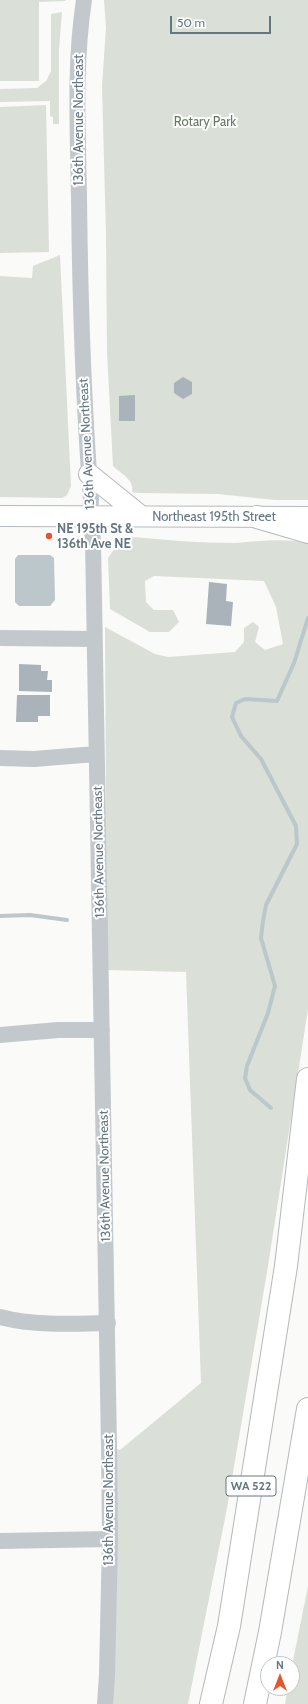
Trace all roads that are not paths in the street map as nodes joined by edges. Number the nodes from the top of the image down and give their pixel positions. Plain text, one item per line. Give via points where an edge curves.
1 (84, 0) edge
2 (89, 474) junction
3 (0, 516) edge
4 (90, 516) junction
5 (141, 516) junction
6 (257, 517) junction
7 (308, 517) edge
8 (308, 532) edge
9 (0, 638) edge
10 (94, 639) junction
11 (96, 754) junction
12 (0, 758) edge
13 (102, 1030) junction
14 (0, 1035) edge
15 (308, 1079) edge
16 (308, 1160) edge
17 (286, 1266) junction
18 (0, 1317) edge
19 (108, 1323) junction
20 (308, 1409) edge
21 (110, 1539) junction
22 (0, 1541) edge
23 (105, 1704) edge
24 (211, 1704) edge
25 (255, 1704) edge

1 - 2 street, 136th Avenue Northeast via 77,82 81,331
2 - 4 street, 136th Avenue Northeast
2 - 5 main road
3 - 4 main road, Northeast 195th Street
4 - 5 main road, Northeast 195th Street
4 - 10 street, 136th Avenue Northeast via 93,541
5 - 6 main road, Northeast 195th Street
6 - 7 main road, Northeast 195th Street
6 - 8 highway
9 - 10 street
10 - 11 street, 136th Avenue Northeast
11 - 12 street via 34,759
11 - 13 street, 136th Avenue Northeast
13 - 14 street via 58,1030
13 - 19 street, 136th Avenue Northeast
15 - 17 highway
16 - 17 highway, WA 522
17 - 24 highway, WA 522 via 229,1626
18 - 19 street via 44,1324
19 - 21 street, 136th Avenue Northeast
20 - 25 highway, WA 522 via 270,1632
21 - 22 street
21 - 23 street, 136th Avenue Northeast

